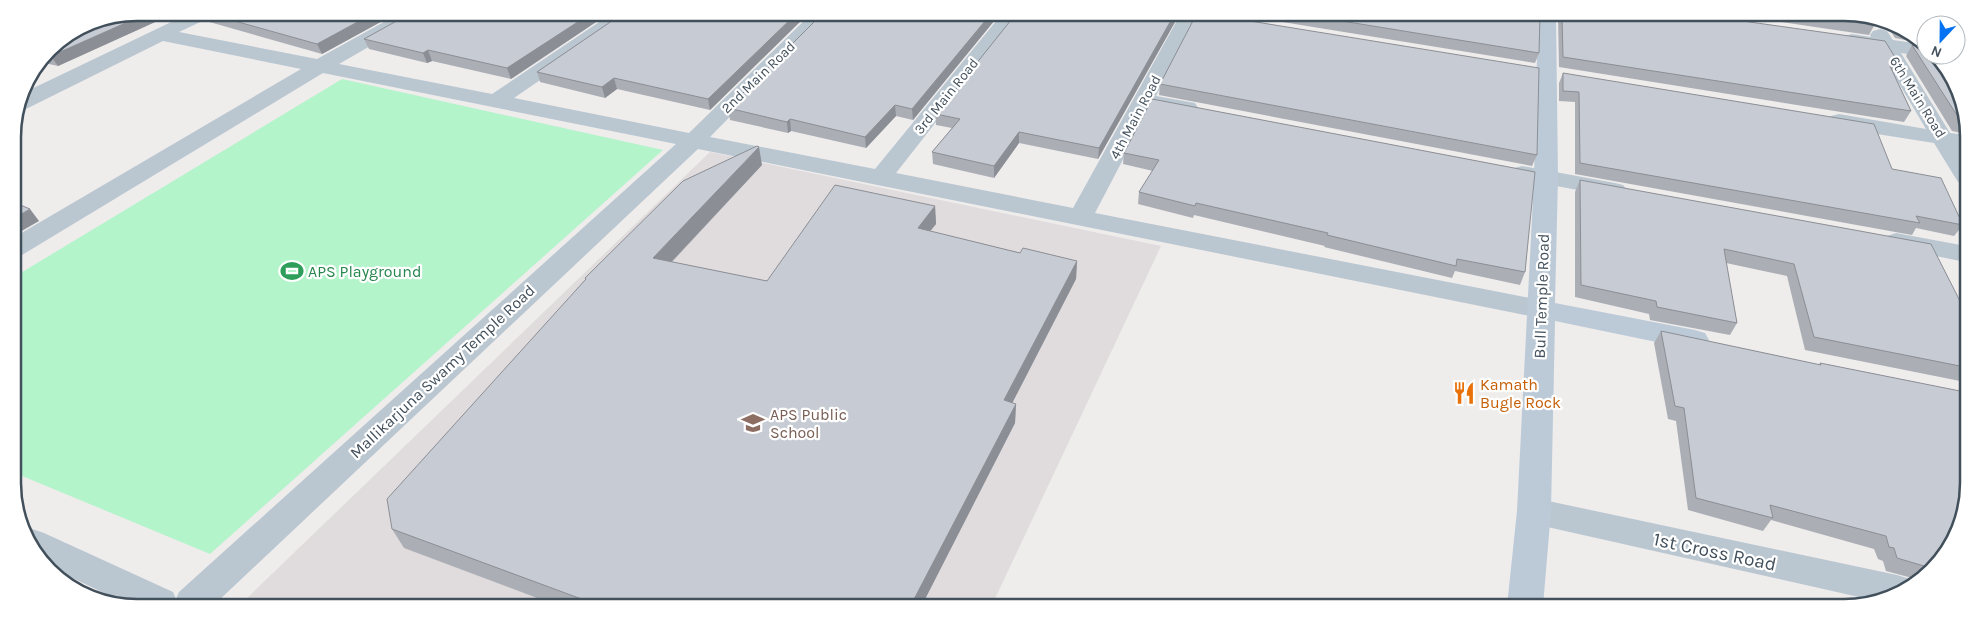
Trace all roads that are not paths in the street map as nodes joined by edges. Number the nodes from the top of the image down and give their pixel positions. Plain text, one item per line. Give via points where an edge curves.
1 (186, 21) edge
2 (401, 21) edge
3 (614, 21) edge
4 (815, 21) edge
5 (1006, 21) edge
6 (1187, 21) edge
7 (1229, 21) edge
8 (1547, 21) edge
9 (1248, 24) edge
10 (1875, 25) edge
11 (158, 34) junction
12 (1837, 38) edge
13 (1886, 45) junction
14 (1916, 50) edge
15 (320, 66) junction
16 (28, 99) edge
17 (1144, 100) junction
18 (496, 102) junction
19 (1213, 113) edge
20 (1818, 118) edge
21 (1944, 139) junction
22 (693, 141) junction
23 (1960, 141) edge
24 (1960, 167) edge
25 (1497, 168) edge
26 (880, 178) junction
27 (1546, 178) junction
28 (1634, 194) edge
29 (1080, 218) junction
30 (1878, 238) edge
31 (21, 244) edge
32 (1960, 253) edge
33 (1540, 309) junction
34 (1723, 346) edge
35 (1534, 511) junction
36 (41, 547) edge
37 (1891, 589) edge
38 (151, 599) edge
39 (196, 599) edge
40 (1526, 599) edge

1 - 11 street
2 - 15 street
3 - 18 street
4 - 22 street, 2nd Main Road
5 - 26 street, 3rd Main Road
6 - 17 street, 4th Main Road
7 - 9 street
8 - 27 street, Bull Temple Road
10 - 13 street, 6th Main Road
11 - 15 street
11 - 16 street
12 - 13 street
13 - 14 street
13 - 21 street, 6th Main Road
15 - 18 street
15 - 31 street
17 - 19 street
17 - 29 street, 4th Main Road
18 - 22 street
20 - 21 street
21 - 23 street
21 - 24 street, 6th Main Road
22 - 26 street
22 - 39 street, Mallikarjuna Swamy Temple Road
25 - 27 street
26 - 29 street
27 - 28 street
27 - 33 street, Bull Temple Road
29 - 33 street
30 - 32 street
33 - 34 street
33 - 35 street, Bull Temple Road
35 - 37 street, 1st Cross Road
35 - 40 street, Bull Temple Road
36 - 38 street

